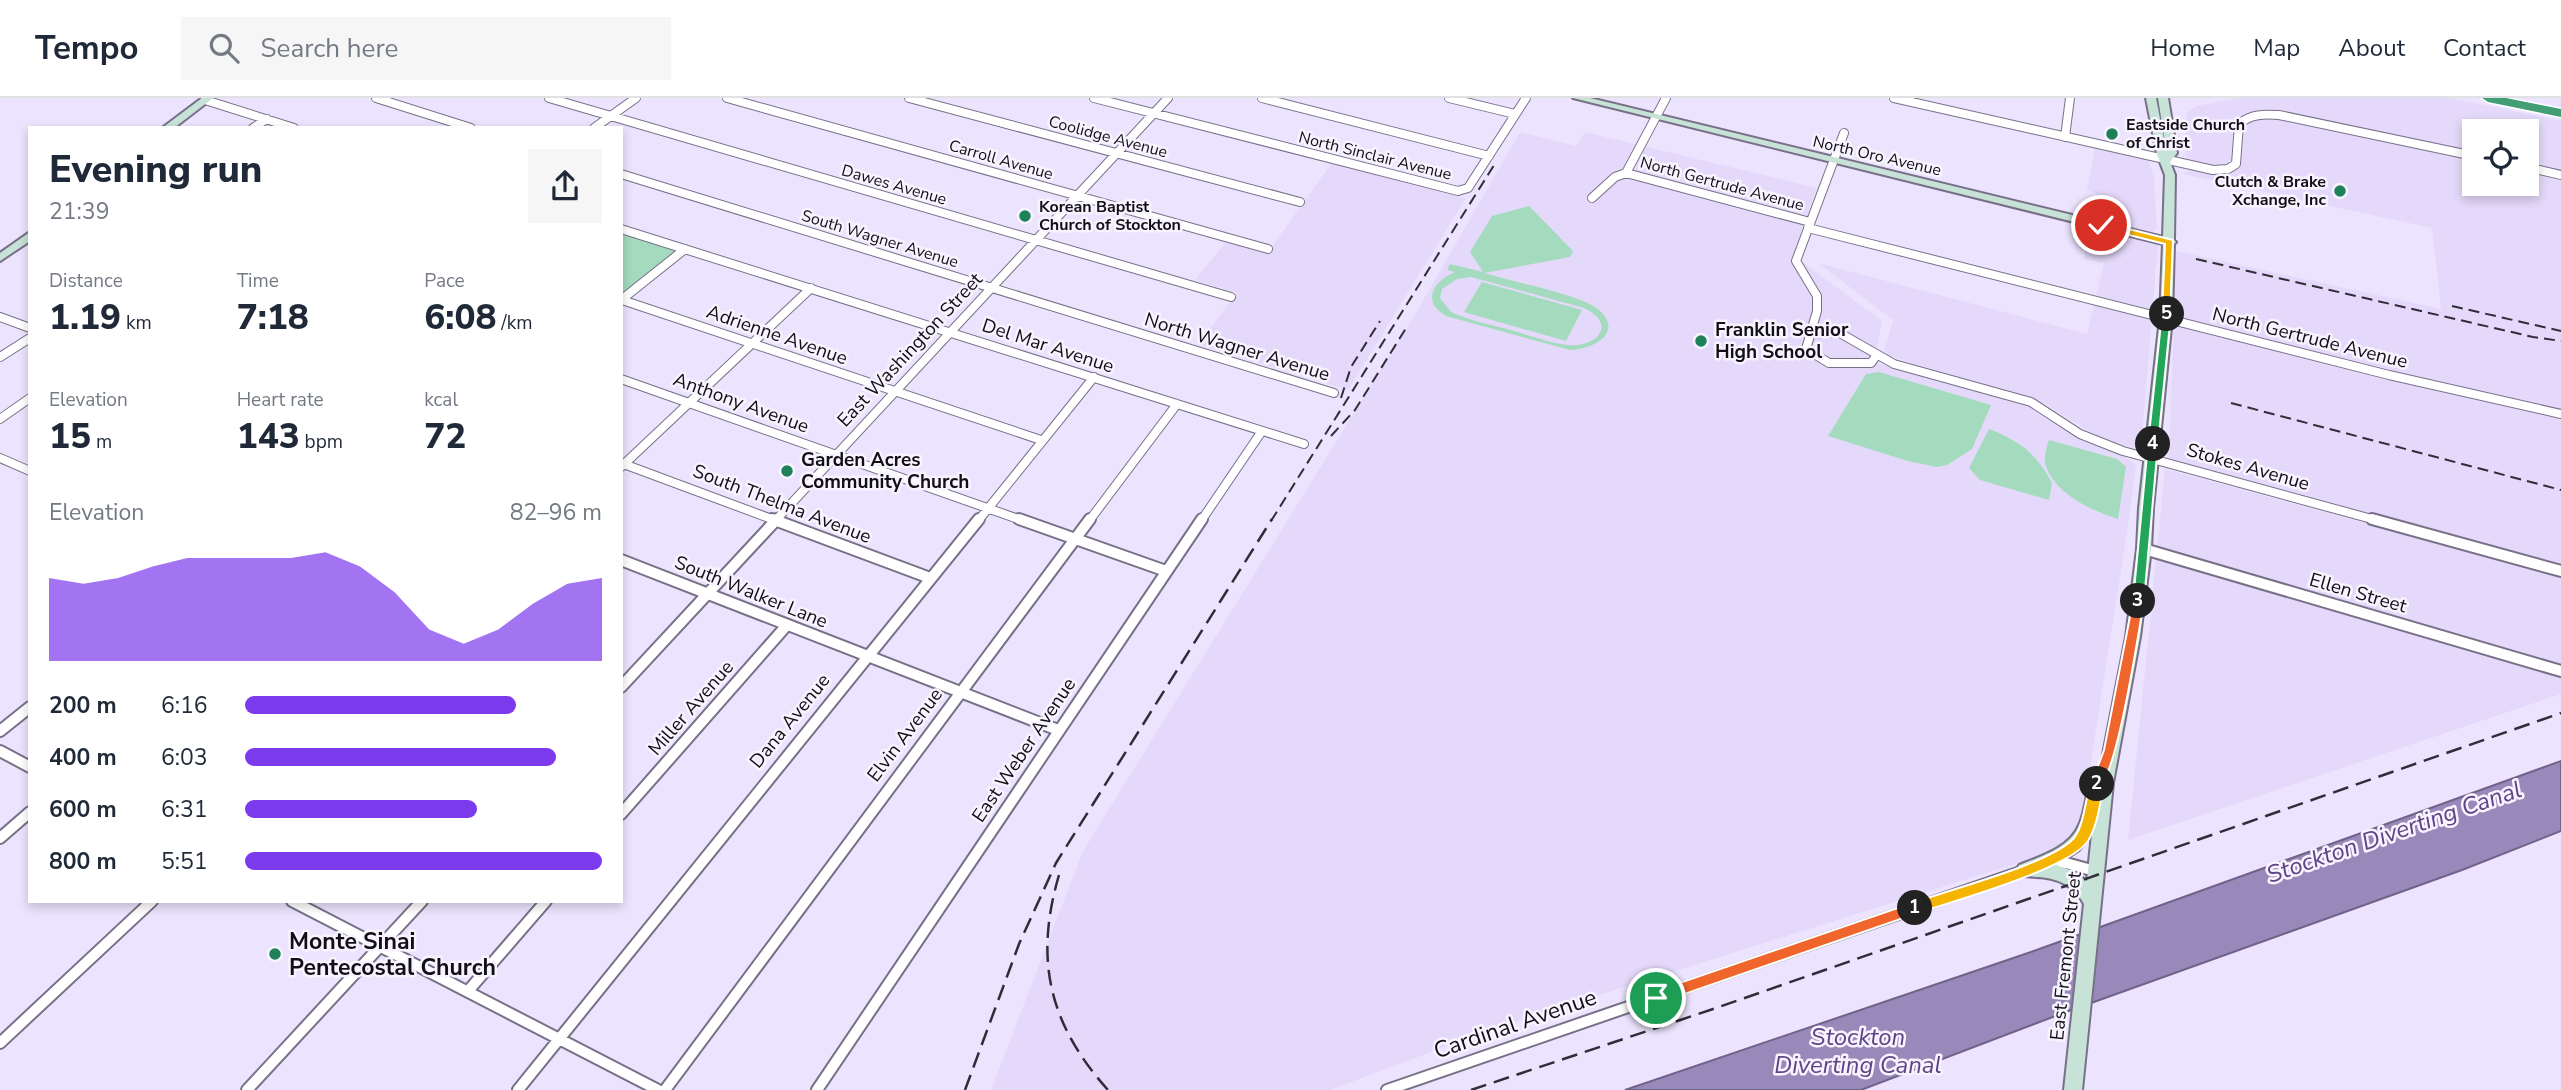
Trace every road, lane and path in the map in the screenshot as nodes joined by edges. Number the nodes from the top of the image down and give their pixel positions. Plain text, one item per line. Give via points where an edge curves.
1 (376, 98) edge
2 (549, 98) edge
3 (636, 98) edge
4 (727, 98) edge
5 (909, 98) edge
6 (1094, 98) edge
7 (1168, 98) edge
8 (1262, 98) edge
9 (1448, 98) edge
10 (1526, 98) edge
11 (1578, 98) edge
12 (1666, 98) edge
13 (1894, 98) edge
14 (2070, 98) edge
15 (2151, 98) edge
16 (2163, 98) edge
17 (2487, 98) edge
18 (206, 99) edge
19 (2531, 99) edge
20 (2561, 105) edge
21 (2561, 113) edge
22 (1153, 114) junction
23 (1515, 114) junction
24 (610, 116) junction
25 (1655, 118) junction
26 (267, 120) junction
27 (170, 126) edge
28 (256, 126) edge
29 (287, 126) edge
30 (465, 126) edge
31 (597, 126) edge
32 (1844, 133) dead end
33 (2065, 137) junction
34 (1116, 154) junction
35 (2462, 154) edge
36 (1489, 156) junction
37 (2166, 160) junction
38 (1834, 161) junction
39 (2539, 170) edge
40 (1626, 173) junction
41 (623, 175) edge
42 (2561, 175) edge
43 (1077, 196) junction
44 (1591, 198) dead end
45 (1300, 202) dead end
46 (1809, 225) junction
47 (623, 230) edge
48 (28, 237) edge
49 (1036, 240) junction
50 (2170, 242) junction
51 (685, 249) junction
52 (1268, 249) dead end
53 (0, 258) edge
54 (811, 288) junction
55 (991, 288) junction
56 (1231, 297) dead end
57 (623, 298) edge
58 (623, 301) edge
59 (0, 317) edge
60 (2166, 318) junction
61 (28, 327) edge
62 (1131, 331) joint
63 (950, 332) junction
64 (1810, 334) junction
65 (28, 339) edge
66 (752, 344) junction
67 (0, 357) edge
68 (1874, 359) junction
69 (1094, 377) junction
70 (623, 380) edge
71 (896, 391) junction
72 (1334, 393) dead end
73 (28, 399) edge
74 (689, 403) junction
75 (1177, 404) junction
76 (2561, 414) edge
77 (0, 419) edge
78 (1262, 431) junction
79 (1041, 440) junction
80 (1304, 444) dead end
81 (837, 455) junction
82 (0, 458) edge
83 (2151, 459) junction
84 (623, 464) edge
85 (623, 465) edge
86 (28, 470) edge
87 (987, 508) junction
88 (775, 522) junction
89 (1076, 539) junction
90 (2144, 549) junction
91 (624, 564) edge
92 (1166, 571) junction
93 (2561, 571) edge
94 (930, 578) junction
95 (708, 593) junction
96 (787, 625) junction
97 (867, 656) junction
98 (2561, 671) edge
99 (623, 685) edge
100 (960, 691) junction
101 (28, 709) edge
102 (1058, 730) junction
103 (0, 731) edge
104 (2110, 750) junction
105 (0, 751) edge
106 (28, 766) edge
107 (623, 812) edge
108 (28, 814) edge
109 (0, 838) edge
110 (2031, 868) junction
111 (2095, 871) junction
112 (150, 903) edge
113 (296, 903) edge
114 (420, 903) edge
115 (544, 903) edge
116 (2092, 906) junction
117 (381, 946) junction
118 (468, 992) junction
119 (560, 1039) junction
120 (0, 1043) edge
121 (247, 1090) edge
122 (518, 1090) edge
123 (658, 1090) edge
124 (664, 1090) edge
125 (817, 1090) edge
126 (1387, 1090) edge
127 (2073, 1090) edge

1 - 30 street
2 - 24 street, Dawes Avenue
3 - 24 street
4 - 43 street, Carroll Avenue
5 - 34 street, Coolidge Avenue
6 - 22 street, North Sinclair Avenue
7 - 22 street, East Washington Street
8 - 36 street
9 - 23 street
10 - 23 street
11 - 25 main road, North Oro Avenue
12 - 25 street
13 - 33 street
14 - 33 street
15 - 37 main road, East Fremont Street
16 - 37 main road, East Fremont Street via 2172,153
17 - 21 highway
18 - 26 street
18 - 27 main road
19 - 20 highway
22 - 34 street, East Washington Street
22 - 36 street, North Sinclair Avenue via 1462,191
23 - 36 street
24 - 31 street
24 - 49 street, Dawes Avenue
25 - 38 main road, North Oro Avenue
25 - 40 street
26 - 28 street
26 - 29 street
32 - 38 street
33 - 37 street
34 - 43 street, East Washington Street
34 - 45 street, Coolidge Avenue
35 - 37 street via 2263,115 2239,124 2237,162 2232,168 2213,170
37 - 50 main road, East Fremont Street
38 - 46 street
38 - 50 main road, North Oro Avenue
39 - 42 street
40 - 44 street
40 - 46 street, North Gertrude Avenue
41 - 55 street, South Wagner Avenue
43 - 49 street, East Washington Street
43 - 52 street, Carroll Avenue
46 - 60 street, North Gertrude Avenue
46 - 64 street via 1796,264 1816,290
47 - 51 street, Del Mar Avenue
48 - 53 main road
49 - 55 street, East Washington Street
49 - 56 street, Dawes Avenue
50 - 60 main road, East Fremont Street
51 - 54 street, Del Mar Avenue
51 - 57 street
54 - 63 street, Del Mar Avenue
54 - 66 street
55 - 62 street, South Wagner Avenue
55 - 63 street, East Washington Street
58 - 66 street, Adrienne Avenue
59 - 61 street
60 - 76 street, North Gertrude Avenue
60 - 83 main road, East Fremont Street
62 - 72 street, North Wagner Avenue
63 - 69 street, Del Mar Avenue
63 - 71 street, East Washington Street
64 - 68 street, Stokes Avenue via 1838,332
64 - 68 street, Stokes Avenue via 1806,349 1829,363
65 - 67 street
66 - 71 street, Adrienne Avenue
66 - 74 street
68 - 83 street, Stokes Avenue via 2031,402 2093,441
69 - 75 street, Del Mar Avenue
69 - 79 street, Dana Avenue
70 - 74 street, Anthony Avenue
71 - 79 street, Adrienne Avenue
71 - 81 street, East Washington Street
73 - 77 street
74 - 81 street, Anthony Avenue
74 - 84 street
75 - 78 street, Del Mar Avenue
75 - 89 street, Elvin Avenue
78 - 80 street, Del Mar Avenue
78 - 92 street, East Weber Avenue
79 - 87 street, Dana Avenue
81 - 87 street, Anthony Avenue
81 - 88 street, East Washington Street
82 - 86 street
83 - 90 main road, East Fremont Street
83 - 93 street, Stokes Avenue
85 - 88 street, South Thelma Avenue
87 - 89 street, Anthony Avenue
87 - 94 street, Dana Avenue
88 - 94 street, South Thelma Avenue
88 - 95 street, East Washington Street
89 - 92 street, Anthony Avenue
89 - 100 street, Elvin Avenue
90 - 98 street, Ellen Street
90 - 104 main road, East Fremont Street via 2133,636
91 - 95 street, South Walker Lane
92 - 102 street, East Weber Avenue
94 - 97 street, Dana Avenue
95 - 96 street, South Walker Lane
95 - 99 street, East Washington Street
96 - 97 street, South Walker Lane
96 - 107 street, Miller Avenue
97 - 100 street, South Walker Lane
97 - 119 street, Dana Avenue
100 - 102 street, South Walker Lane
100 - 124 street, Elvin Avenue
101 - 103 street
102 - 125 street, East Weber Avenue
104 - 110 main road via 2083,838
104 - 111 main road, East Fremont Street
105 - 106 street
108 - 109 street
110 - 111 street, Cardinal Avenue via 2059,862
110 - 116 main road via 2062,874 2083,887
110 - 126 street, Cardinal Avenue
111 - 116 main road, East Fremont Street
112 - 120 street
113 - 117 street
114 - 117 street
115 - 118 street
116 - 127 main road, East Fremont Street
117 - 118 street
117 - 121 street
118 - 119 street
119 - 122 street, Dana Avenue
119 - 123 street

